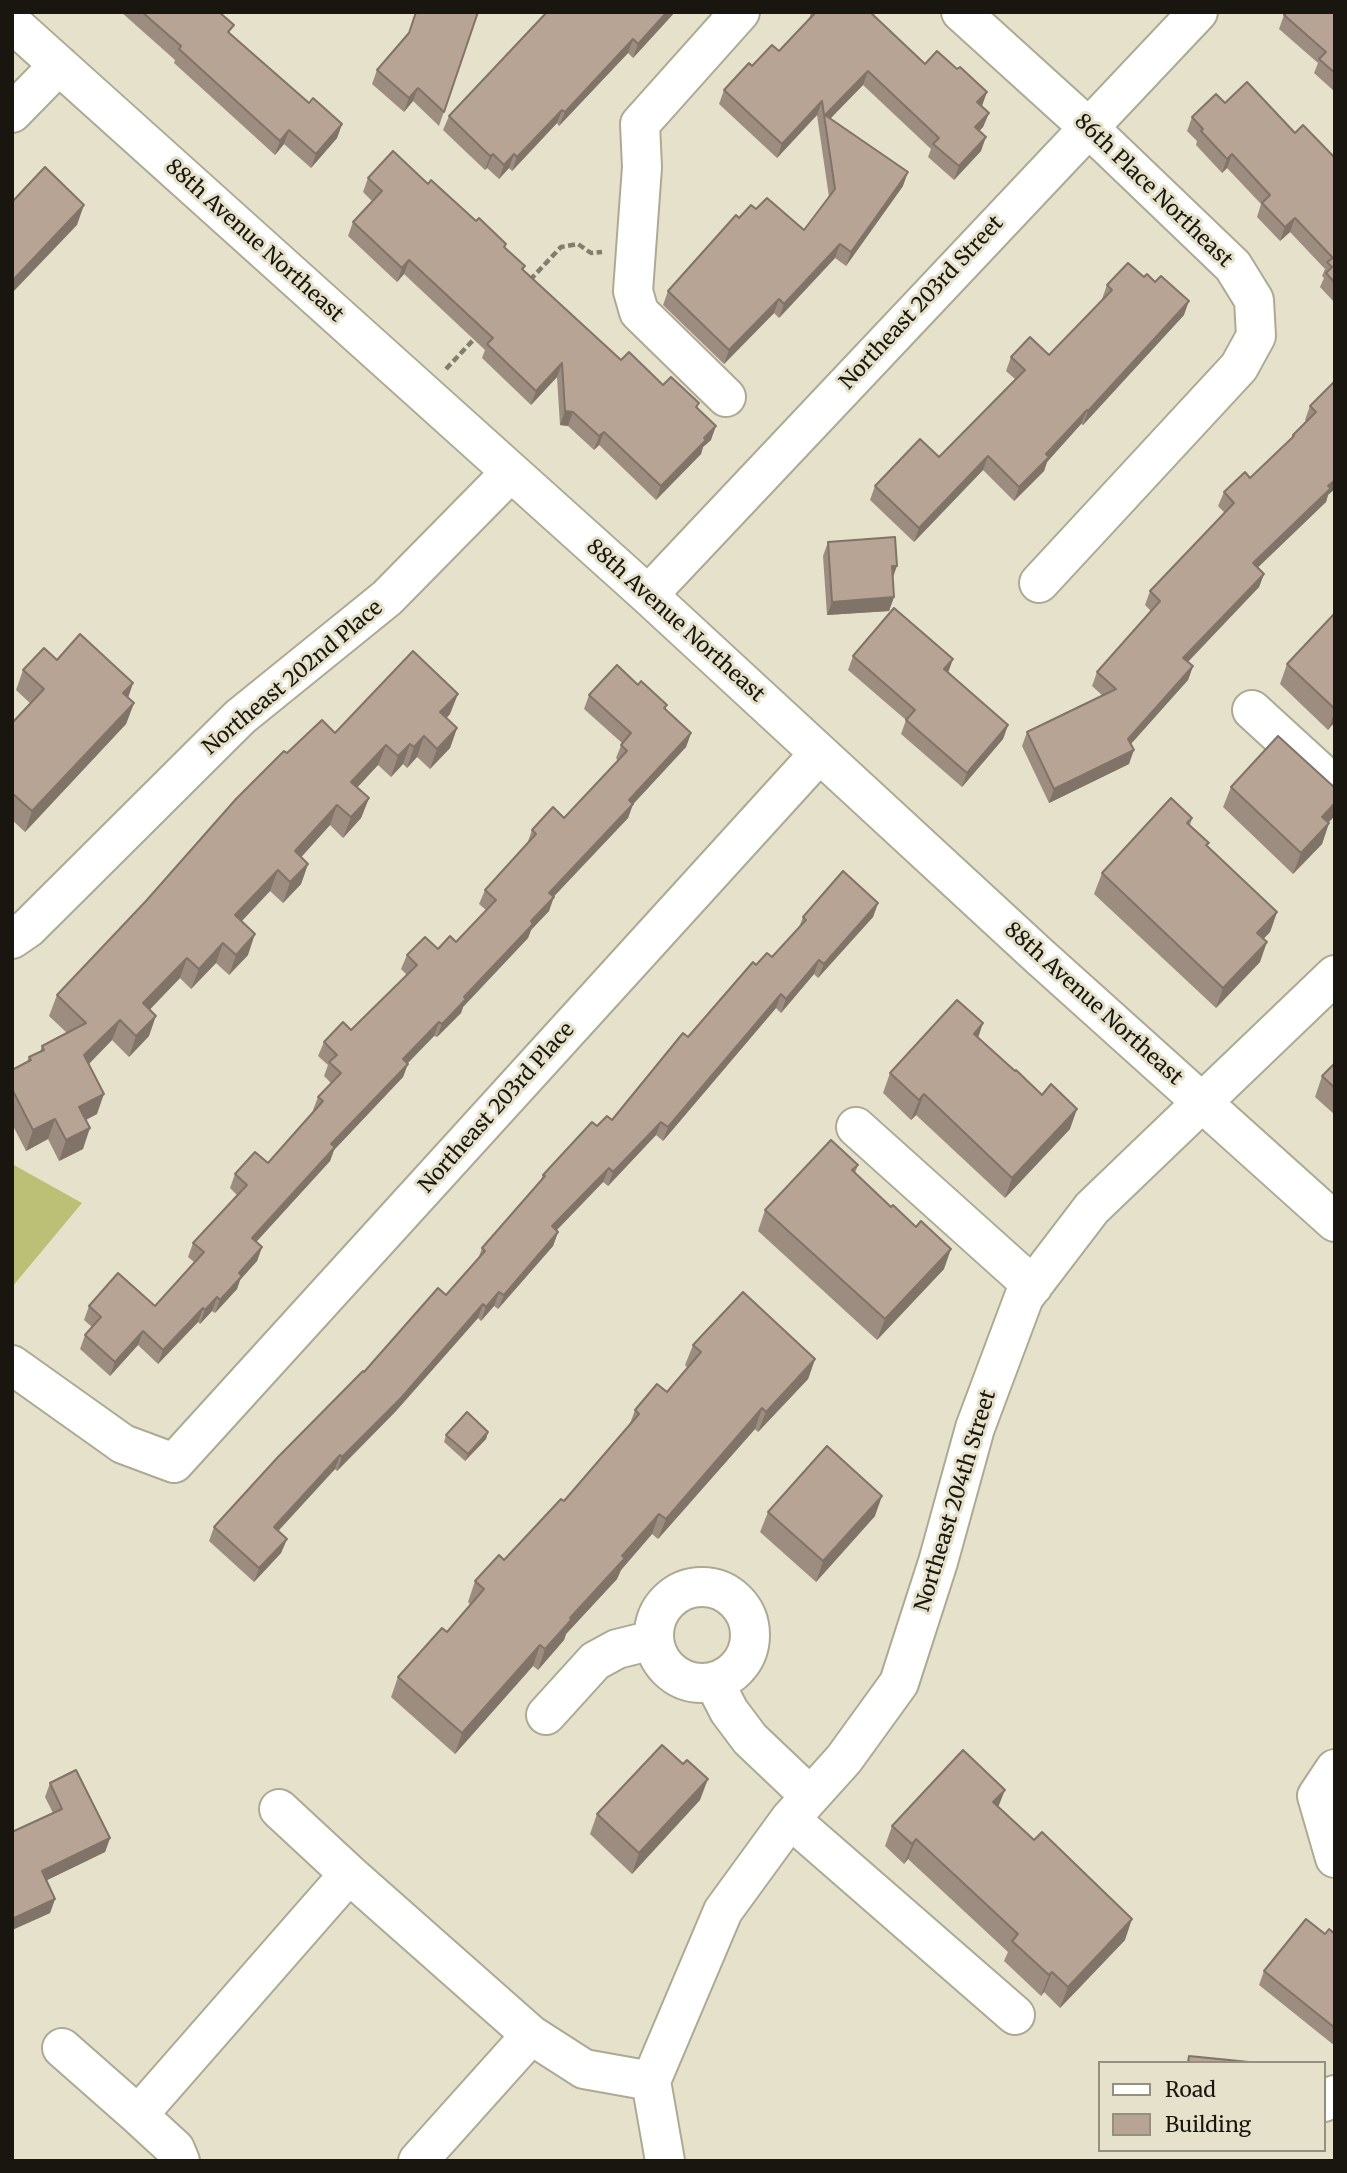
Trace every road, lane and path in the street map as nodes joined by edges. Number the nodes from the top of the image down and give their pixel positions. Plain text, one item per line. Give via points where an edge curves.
1 (740, 12) edge
2 (961, 12) edge
3 (1198, 12) edge
4 (12, 23) edge
5 (58, 65) junction
6 (12, 113) edge
7 (1089, 128) junction
8 (611, 251) dead end
9 (525, 286) edge
10 (479, 335) edge
11 (423, 393) junction
12 (726, 397) dead end
13 (510, 471) junction
14 (1039, 583) dead end
15 (648, 595) junction
16 (1252, 710) dead end
17 (819, 754) junction
18 (1335, 786) edge
19 (12, 939) edge
20 (1335, 975) edge
21 (1202, 1103) junction
22 (856, 1127) dead end
23 (1335, 1222) edge
24 (1033, 1286) junction
25 (12, 1365) edge
26 (653, 1640) junction
27 (714, 1682) junction
28 (547, 1715) dead end
29 (1335, 1769) edge
30 (800, 1808) junction
31 (279, 1809) dead end
32 (1335, 1858) edge
33 (349, 1874) junction
34 (1014, 2015) dead end
35 (530, 2035) junction
36 (62, 2048) dead end
37 (651, 2081) junction
38 (138, 2115) junction
39 (180, 2161) edge
40 (418, 2161) edge
41 (665, 2161) edge

1 - 12 street via 640,124 642,167 634,291 639,312
2 - 7 street, 86th Place Northeast
3 - 7 street, Northeast 203rd Street
4 - 5 street, 88th Avenue Northeast
5 - 6 street
5 - 11 street, 88th Avenue Northeast
7 - 14 street, 86th Place Northeast via 1233,266 1254,300 1256,336 1239,367
7 - 15 street, Northeast 203rd Street
8 - 9 path via 591,253 578,244 561,247
10 - 11 path
11 - 13 street, 88th Avenue Northeast
13 - 15 street, 88th Avenue Northeast
13 - 19 street, Northeast 202nd Place via 387,598 240,717
15 - 17 street, 88th Avenue Northeast
16 - 18 street
17 - 21 street, 88th Avenue Northeast
17 - 25 street, Northeast 203rd Place via 174,1463 123,1444
20 - 21 street, Northeast 204th Street
21 - 23 street, 88th Avenue Northeast
21 - 24 street, Northeast 204th Street via 1092,1208
22 - 24 street
24 - 30 street, Northeast 204th Street via 1024,1297 975,1428 899,1683 844,1759
26 - 27 street via 668,1670 689,1681
26 - 27 street via 661,1609 687,1589 702,1587 731,1597 748,1622 747,1652 739,1666
26 - 28 street via 595,1661
27 - 30 street via 729,1711
29 - 32 street via 1317,1796
30 - 34 street
30 - 37 street, Northeast 204th Street via 723,1911
31 - 33 street
33 - 35 street
33 - 38 street
35 - 37 street via 584,2069
35 - 40 street
36 - 38 street
37 - 41 street
38 - 39 street via 174,2149

